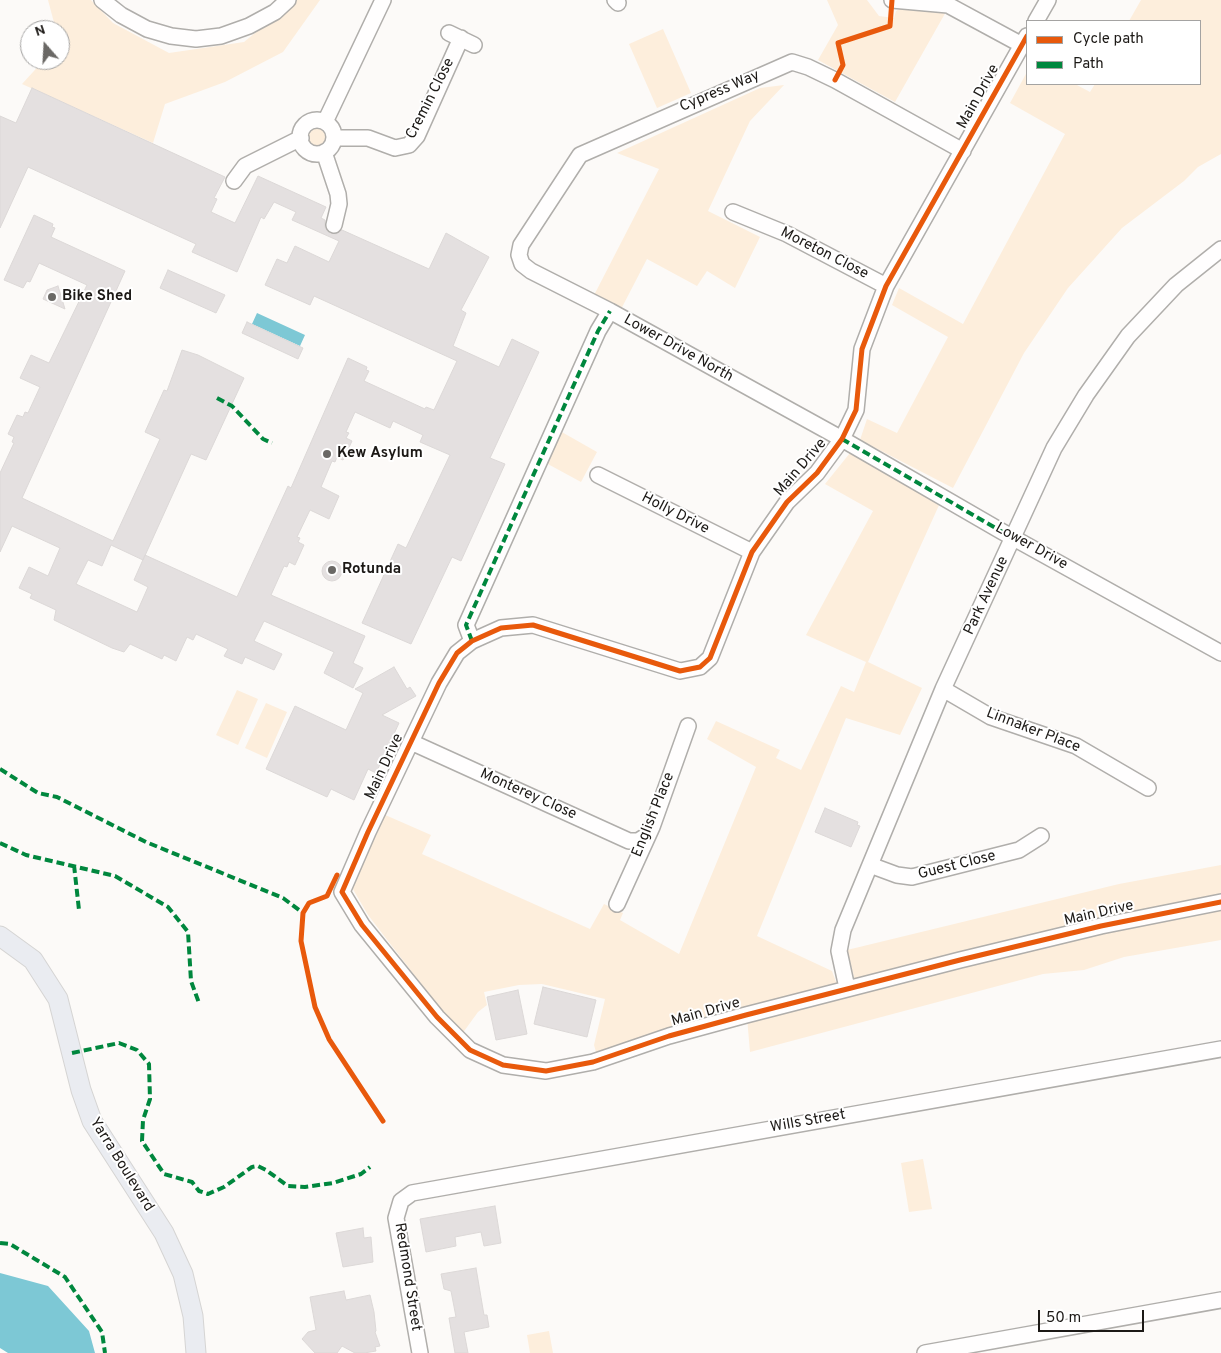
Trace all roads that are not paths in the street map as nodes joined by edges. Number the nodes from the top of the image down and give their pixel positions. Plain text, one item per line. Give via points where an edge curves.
1 (102, 0) edge
2 (288, 0) edge
3 (383, 0) edge
4 (892, 0) edge
5 (1048, 0) edge
6 (1037, 20) edge
7 (461, 39) dead end
8 (1025, 41) edge
9 (325, 122) junction
10 (301, 138) junction
11 (334, 138) junction
12 (963, 150) junction
13 (324, 152) junction
14 (234, 180) dead end
15 (733, 212) dead end
16 (334, 225) dead end
17 (519, 255) joint
18 (1219, 255) edge
19 (886, 286) junction
20 (610, 311) junction
21 (842, 439) junction
22 (598, 475) dead end
23 (1013, 538) junction
24 (752, 552) junction
25 (472, 641) junction
26 (1221, 653) edge
27 (944, 689) junction
28 (688, 726) dead end
29 (411, 742) junction
30 (1148, 788) dead end
31 (646, 836) junction
32 (1041, 836) dead end
33 (870, 865) junction
34 (1221, 902) edge
35 (617, 904) dead end
36 (0, 936) edge
37 (848, 988) junction
38 (1220, 1048) edge
39 (401, 1201) joint
40 (1221, 1300) edge
41 (196, 1353) edge
42 (420, 1353) edge
43 (925, 1353) edge

1 - 2 street via 147,29 196,39 221,36 249,26 275,12
3 - 9 street
4 - 8 street via 948,5
5 - 6 street
7 - 11 street, Cremin Close via 417,136 409,145 395,148 368,138
8 - 12 street, Main Drive
9 - 10 street via 310,121 302,129
9 - 11 street via 332,129
10 - 13 street via 303,146 310,151
10 - 14 street via 250,162
11 - 13 street
12 - 17 street, Cypress Way via 808,66 792,62 580,155 521,245
12 - 19 street, Main Drive
13 - 16 street via 338,194
15 - 19 street, Moreton Close via 788,234
17 - 20 street, Lower Drive North via 522,264 531,271
18 - 23 street, Park Avenue via 1183,279 1151,309 1109,361 1054,448
19 - 21 street, Main Drive via 862,349 856,410
20 - 21 street, Lower Drive North
20 - 25 street via 598,331 466,625
21 - 23 street, Lower Drive
21 - 24 street, Main Drive via 817,473 787,502
22 - 24 street, Holly Drive
23 - 26 street, Lower Drive
23 - 27 street, Park Avenue
24 - 25 street, Main Drive via 710,658 700,667 680,671 533,625 501,628
25 - 29 street, Main Drive via 457,653
27 - 30 street, Linnaker Place via 991,717 1076,746
27 - 33 street, Park Avenue
28 - 31 street, English Place
29 - 31 street, Monterey Close via 629,841 638,841
29 - 37 street, Main Drive via 342,892 362,925 430,1010 470,1050 503,1065 546,1071 593,1062 670,1036
31 - 35 street, English Place
32 - 33 street, Guest Close via 1019,850 912,877 898,876
33 - 37 street, Park Avenue via 839,946
34 - 37 street, Main Drive via 1100,926
36 - 41 main road, Yarra Boulevard via 34,960 58,999 92,1121 164,1233 183,1274 194,1316
38 - 39 street, Wills Street via 422,1190 407,1195
39 - 42 street, Redmond Street via 397,1226
40 - 43 street

